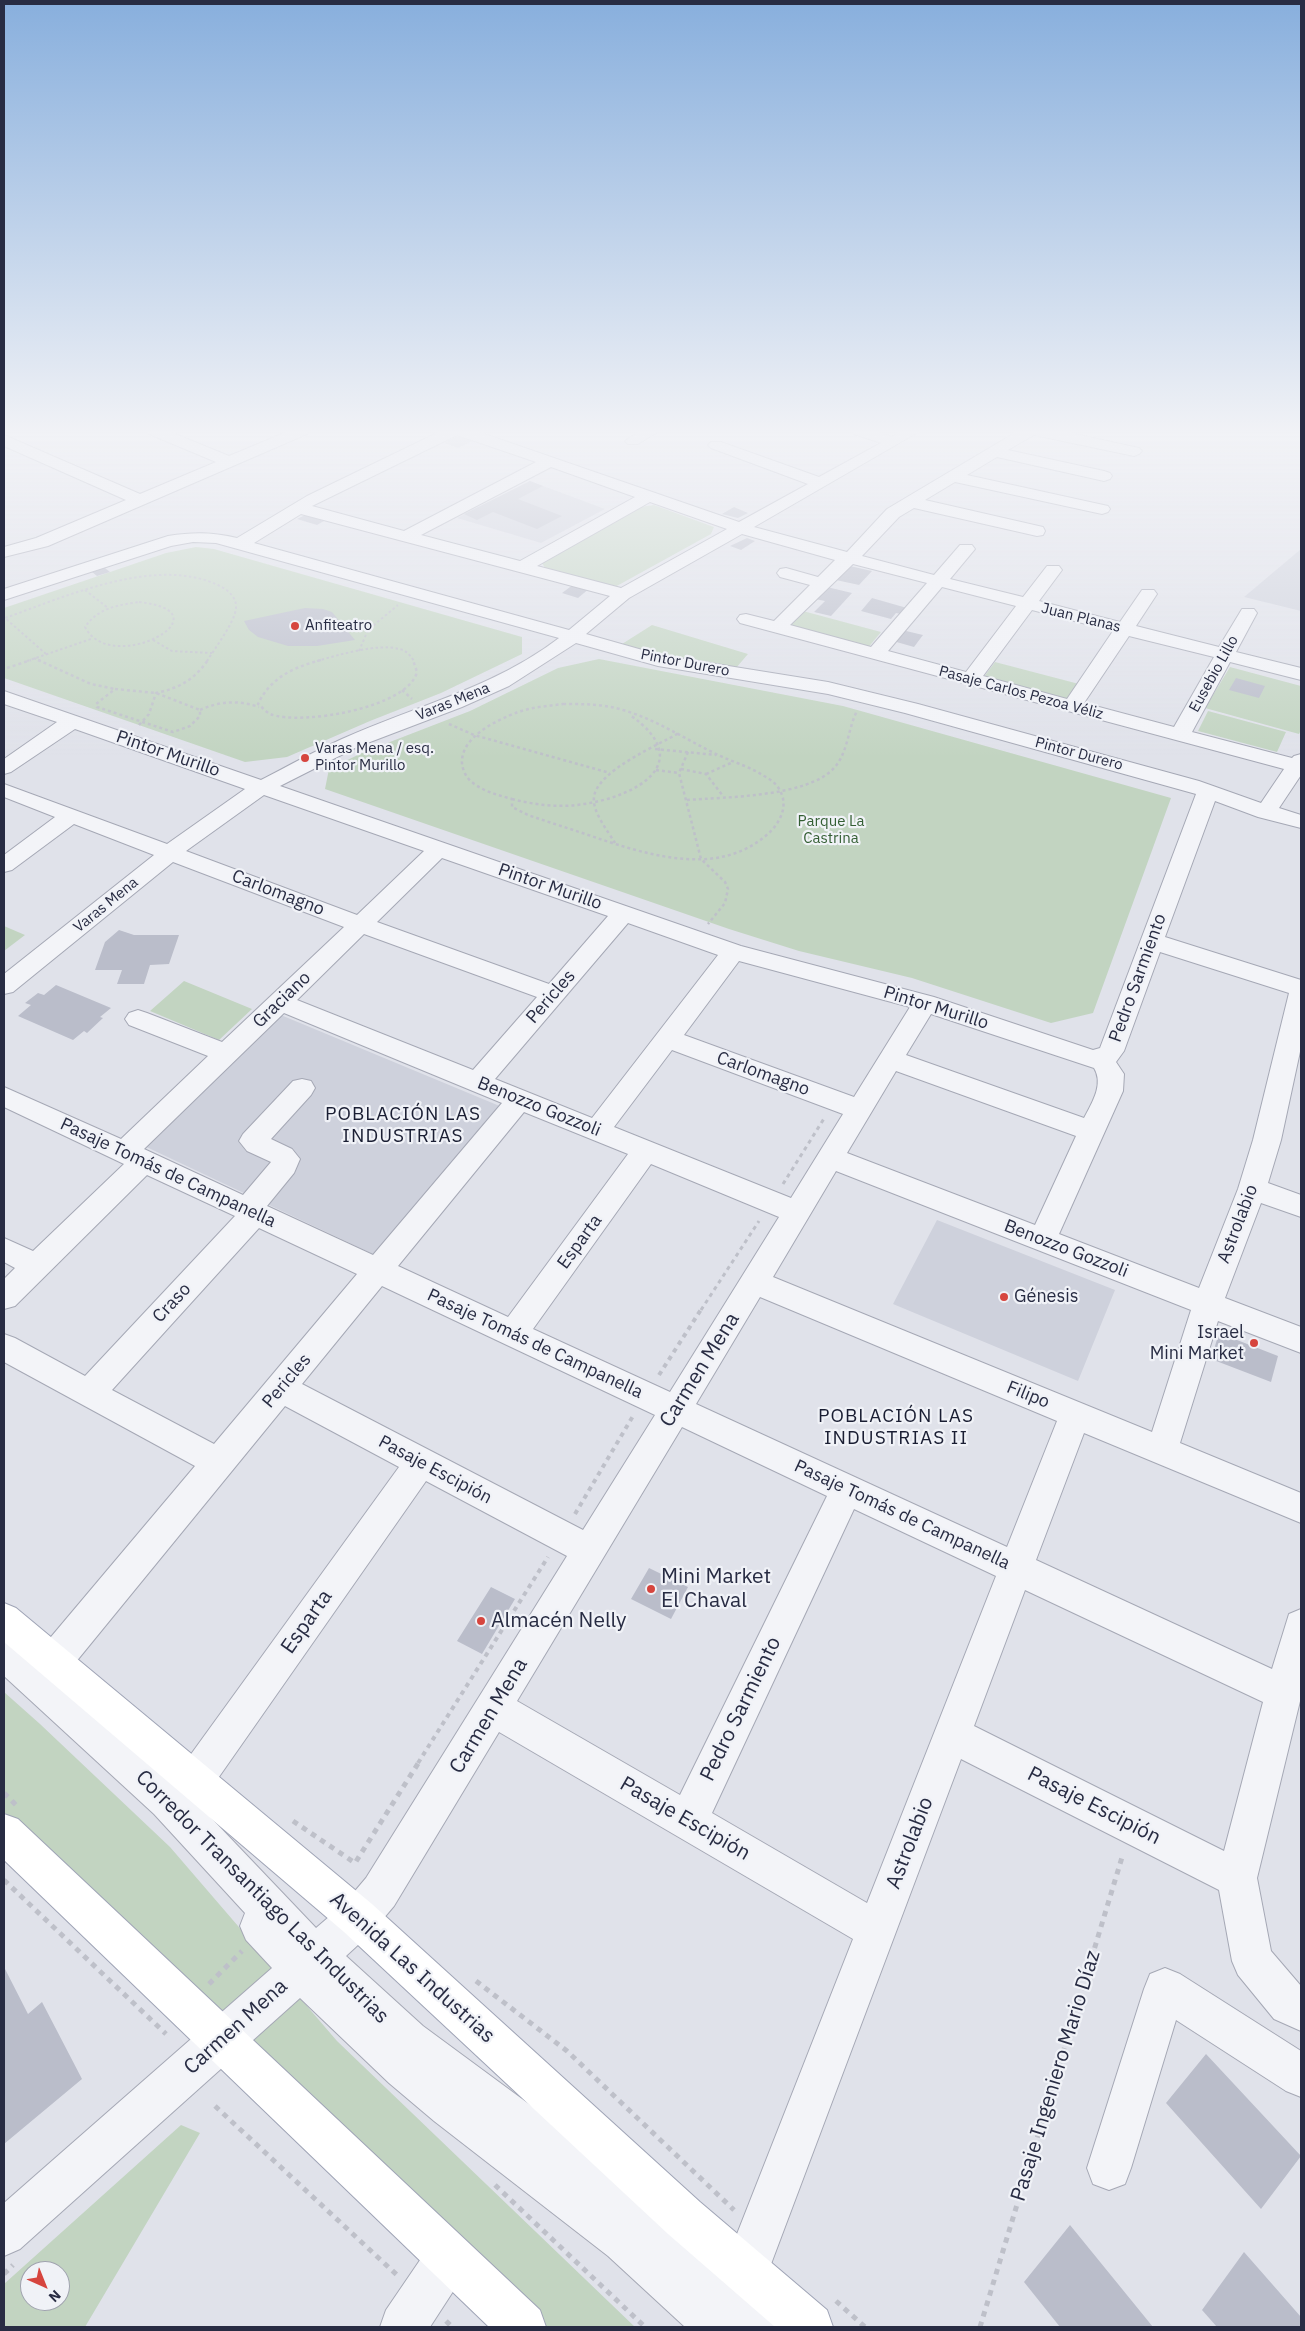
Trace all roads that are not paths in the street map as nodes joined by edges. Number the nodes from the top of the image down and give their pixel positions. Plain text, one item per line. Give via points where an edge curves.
1 (47, 540) edge
2 (174, 540) edge
3 (221, 540) edge
4 (247, 540) edge
5 (420, 540) edge
6 (571, 540) edge
7 (720, 540) edge
8 (779, 540) edge
9 (868, 540) edge
10 (240, 544) junction
11 (9, 547) edge
12 (966, 548) dead end
13 (850, 559) junction
14 (522, 567) junction
15 (1054, 570) dead end
16 (786, 573) dead end
17 (70, 574) junction
18 (938, 582) junction
19 (822, 583) junction
20 (623, 594) junction
21 (1148, 594) dead end
22 (4, 595) edge
23 (1027, 604) junction
24 (1248, 614) dead end
25 (746, 619) dead end
26 (777, 628) junction
27 (1124, 629) junction
28 (573, 637) junction
29 (875, 654) junction
30 (1225, 655) junction
31 (1301, 674) edge
32 (971, 680) junction
33 (4, 697) edge
34 (1072, 706) junction
35 (73, 721) junction
36 (1180, 735) junction
37 (1299, 763) edge
38 (4, 768) edge
39 (262, 787) junction
40 (4, 790) edge
41 (1208, 791) junction
42 (1266, 812) junction
43 (72, 815) junction
44 (1301, 822) edge
45 (440, 848) junction
46 (172, 852) junction
47 (4, 865) edge
48 (624, 913) junction
49 (361, 925) junction
50 (1152, 941) junction
51 (732, 952) junction
52 (7, 979) edge
53 (1301, 988) edge
54 (1301, 993) edge
55 (554, 994) junction
56 (280, 1002) junction
57 (925, 1003) junction
58 (138, 1019) dead end
59 (667, 1038) junction
60 (226, 1054) junction
61 (890, 1059) junction
62 (1102, 1059) junction
63 (477, 1082) junction
64 (302, 1088) dead end
65 (4, 1096) edge
66 (520, 1099) junction
67 (848, 1105) junction
68 (597, 1130) junction
69 (1091, 1131) junction
70 (646, 1150) junction
71 (134, 1157) junction
72 (830, 1158) junction
73 (1252, 1189) junction
74 (785, 1206) junction
75 (1301, 1206) edge
76 (251, 1211) junction
77 (1042, 1240) junction
78 (4, 1249) edge
79 (36, 1266) junction
80 (378, 1270) junction
81 (754, 1282) junction
82 (4, 1297) edge
83 (1208, 1304) junction
84 (513, 1333) junction
85 (1301, 1340) edge
86 (4, 1347) edge
87 (280, 1388) junction
88 (89, 1393) junction
89 (676, 1409) junction
90 (1075, 1415) junction
91 (1162, 1450) junction
92 (218, 1463) junction
93 (420, 1463) junction
94 (847, 1489) junction
95 (1301, 1508) edge
96 (590, 1551) junction
97 (1016, 1568) junction
98 (4, 1620) edge
99 (1301, 1626) edge
100 (4, 1652) edge
101 (53, 1662) junction
102 (4, 1673) edge
103 (1284, 1693) junction
104 (494, 1708) junction
105 (952, 1735) junction
106 (194, 1781) junction
107 (688, 1821) junction
108 (14, 1823) edge
109 (1237, 1878) junction
110 (358, 1918) junction
111 (876, 1930) junction
112 (308, 1962) junction
113 (1301, 2010) edge
114 (221, 2042) junction
115 (1301, 2076) edge
116 (1109, 2168) dead end
117 (4, 2233) edge
118 (752, 2253) junction
119 (449, 2257) junction
120 (820, 2312) edge
121 (426, 2318) edge
122 (523, 2327) edge
123 (720, 2327) edge
124 (756, 2327) edge

1 - 11 street
2 - 17 street, Pintor Durero
3 - 10 street, Pintor Durero
4 - 10 street
5 - 14 street
6 - 14 street
7 - 20 street, Varas Mena
8 - 13 street, Juan Planas
9 - 13 street
10 - 28 street, Pintor Durero
11 - 17 street
12 - 18 street
13 - 18 street, Juan Planas
13 - 19 street
14 - 20 street
15 - 23 street
16 - 19 street
17 - 22 street, Pintor Durero
18 - 23 street, Juan Planas
18 - 29 street
19 - 26 street
20 - 28 street, Varas Mena
21 - 27 street
23 - 27 street, Juan Planas
23 - 32 street
24 - 30 street, Eusebio Lillo
25 - 26 street, Pasaje Carlos Pezoa Véliz
26 - 29 street, Pasaje Carlos Pezoa Véliz
27 - 30 street, Juan Planas
27 - 34 street
28 - 39 street, Varas Mena via 490,688 350,743
28 - 41 street, Pintor Durero via 672,663 848,692
29 - 32 street, Pasaje Carlos Pezoa Véliz
30 - 31 street, Juan Planas
30 - 36 street, Eusebio Lillo
32 - 34 street, Pasaje Carlos Pezoa Véliz
33 - 35 street, Pintor Murillo
34 - 36 street, Pasaje Carlos Pezoa Véliz
35 - 38 street
35 - 39 street, Pintor Murillo
36 - 37 street, Pasaje Carlos Pezoa Véliz
37 - 42 street
39 - 45 street, Pintor Murillo
39 - 46 street, Varas Mena
40 - 43 street, Carlomagno
41 - 42 street, Pintor Durero
41 - 50 street, Pedro Sarmiento
42 - 44 street, Pintor Durero
43 - 46 street, Carlomagno
43 - 47 street
45 - 48 street, Pintor Murillo
45 - 49 street, Graciano
46 - 49 street, Carlomagno
46 - 52 street, Varas Mena
48 - 51 street, Pintor Murillo
48 - 55 street, Pericles
49 - 55 street, Carlomagno
49 - 56 street, Graciano
50 - 53 street
50 - 62 street, Pedro Sarmiento via 1111,1051
51 - 57 street, Pintor Murillo
51 - 59 street
54 - 73 street, Astrolabio via 1267,1140
55 - 63 street, Pericles
56 - 60 street, Graciano
56 - 63 street, Benozzo Gozzoli
57 - 61 street, Carmen Mena
57 - 62 street, Pintor Murillo via 1086,1058
58 - 60 street
59 - 67 street, Carlomagno
59 - 68 street
60 - 71 street, Graciano
61 - 67 street, Carmen Mena
61 - 69 street
62 - 69 street, Pedro Sarmiento via 1111,1074 1111,1084
63 - 66 street, Benozzo Gozzoli
64 - 76 street, Craso via 254,1140 286,1159
65 - 71 street, Pasaje Tomás de Campanella
66 - 68 street, Benozzo Gozzoli
66 - 80 street, Pericles
67 - 72 street, Carmen Mena
68 - 70 street, Benozzo Gozzoli
69 - 77 street, Pedro Sarmiento
70 - 74 street, Benozzo Gozzoli
70 - 84 street, Esparta
71 - 76 street, Pasaje Tomás de Campanella
71 - 79 street, Graciano
72 - 74 street, Carmen Mena
72 - 77 street, Benozzo Gozzoli
73 - 75 street
73 - 83 street, Astrolabio
74 - 81 street, Carmen Mena
76 - 80 street, Pasaje Tomás de Campanella
76 - 88 street, Craso
77 - 83 street, Benozzo Gozzoli
78 - 79 street
79 - 82 street, Graciano
80 - 84 street, Pasaje Tomás de Campanella
80 - 87 street, Pericles
81 - 89 street, Carmen Mena
81 - 90 street, Filipo
83 - 85 street, Benozzo Gozzoli
83 - 91 street, Astrolabio
84 - 89 street, Pasaje Tomás de Campanella
86 - 88 street
87 - 92 street, Pericles
87 - 93 street, Pasaje Escipión
88 - 92 street
89 - 94 street, Pasaje Tomás de Campanella
89 - 96 street, Carmen Mena
90 - 91 street, Filipo
90 - 97 street, Astrolabio
91 - 95 street, Filipo
92 - 101 street, Pericles
93 - 96 street, Pasaje Escipión
93 - 106 street, Esparta
94 - 97 street, Pasaje Tomás de Campanella
94 - 107 street, Pedro Sarmiento
96 - 104 street, Carmen Mena
97 - 103 street, Pasaje Tomás de Campanella
97 - 105 street, Astrolabio
98 - 101 main road, Avenida Las Industrias
99 - 103 street
100 - 112 street, Corredor Transantiago Las Industrias via 168,1800
101 - 106 main road, Avenida Las Industrias
102 - 112 street, Corredor Transantiago Las Industrias via 113,1772
103 - 109 street
104 - 107 street, Pasaje Escipión
104 - 110 street, Carmen Mena via 392,1876
105 - 109 street, Pasaje Escipión
105 - 111 street, Astrolabio
106 - 110 main road, Avenida Las Industrias
107 - 111 street, Pasaje Escipión
108 - 114 main road
109 - 113 street via 1252,1961 1289,2004
110 - 112 street, Carmen Mena
110 - 118 main road, Avenida Las Industrias
111 - 118 street, Astrolabio
112 - 114 street, Carmen Mena
112 - 123 street, Corredor Transantiago Las Industrias via 426,2087 624,2240
112 - 124 street, Corredor Transantiago Las Industrias via 544,2143 626,2210
114 - 117 street, Carmen Mena
114 - 119 main road
115 - 116 street via 1165,1990
118 - 120 main road, Avenida Las Industrias
119 - 121 street
119 - 122 main road

